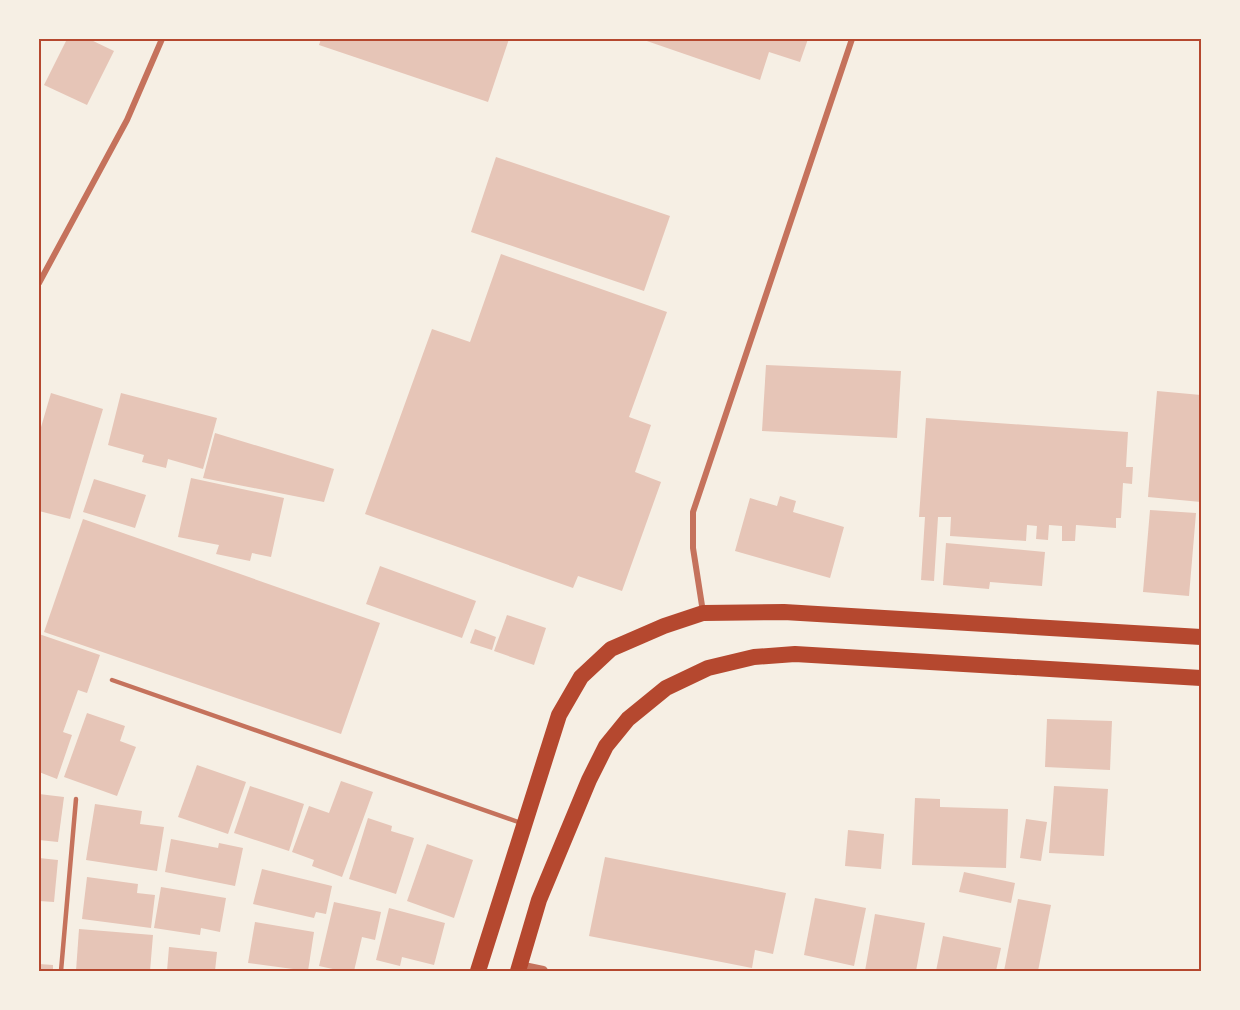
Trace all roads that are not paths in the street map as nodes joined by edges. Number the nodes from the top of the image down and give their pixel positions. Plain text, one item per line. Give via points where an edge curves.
1 (162, 39) edge
2 (852, 39) edge
3 (39, 283) edge
4 (703, 613) junction
5 (1201, 638) edge
6 (1201, 678) edge
7 (112, 680) dead end
8 (76, 799) dead end
9 (524, 824) junction
10 (519, 969) edge
11 (61, 971) edge
12 (478, 971) edge
13 (543, 971) edge

1 - 3 street via 127,120
2 - 4 street via 693,512 693,548
4 - 5 highway via 784,612
4 - 9 highway via 611,649 581,677 559,715
6 - 10 highway via 795,654 754,657 708,668 666,688 628,719 606,746 539,900
7 - 9 lane
8 - 11 lane
9 - 12 highway
10 - 13 street

